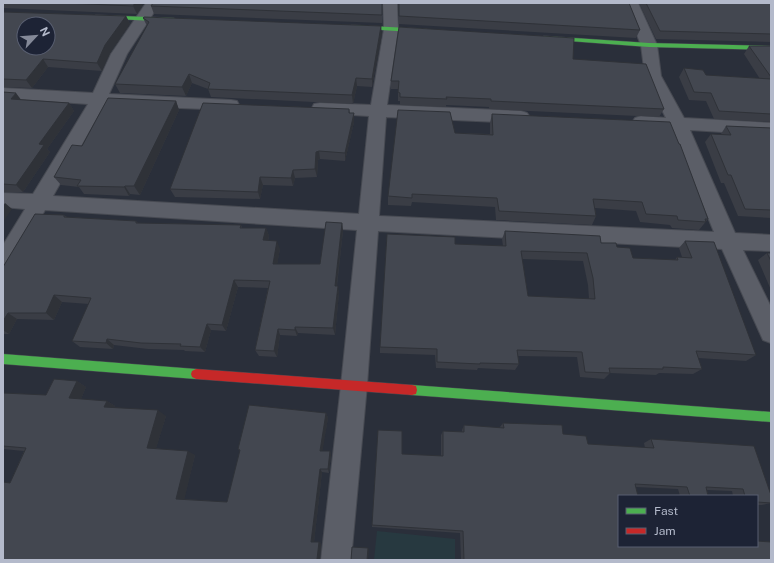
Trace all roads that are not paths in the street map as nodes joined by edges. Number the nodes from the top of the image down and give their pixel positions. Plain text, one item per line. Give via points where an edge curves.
1 (153, 3) edge
2 (390, 3) edge
3 (631, 3) edge
4 (88, 17) edge
5 (142, 18) junction
6 (181, 20) edge
7 (344, 27) edge
8 (391, 29) junction
9 (438, 32) edge
10 (532, 38) edge
11 (649, 45) junction
12 (771, 48) edge
13 (3, 92) edge
14 (99, 99) junction
15 (250, 106) edge
16 (306, 108) edge
17 (378, 111) junction
18 (536, 118) edge
19 (623, 122) edge
20 (678, 124) junction
21 (771, 128) edge
22 (3, 200) edge
23 (40, 203) junction
24 (369, 223) junction
25 (728, 240) junction
26 (771, 243) edge
27 (3, 264) edge
28 (771, 332) edge
29 (3, 359) edge
30 (354, 385) junction
31 (771, 417) edge
32 (336, 560) edge

1 - 5 street
2 - 8 street
3 - 11 street
4 - 5 street
5 - 6 street
5 - 14 street via 119,54
7 - 8 street
8 - 9 street
8 - 17 street
10 - 11 street
11 - 12 street
11 - 20 street via 653,76
13 - 14 street
14 - 15 street
14 - 23 street
16 - 17 street
17 - 18 street
17 - 24 street
19 - 20 street
20 - 21 street
20 - 25 street
22 - 23 street
23 - 24 street
23 - 27 street
24 - 25 street
24 - 30 street
25 - 26 street
25 - 28 street
29 - 30 street
30 - 31 street
30 - 32 street

